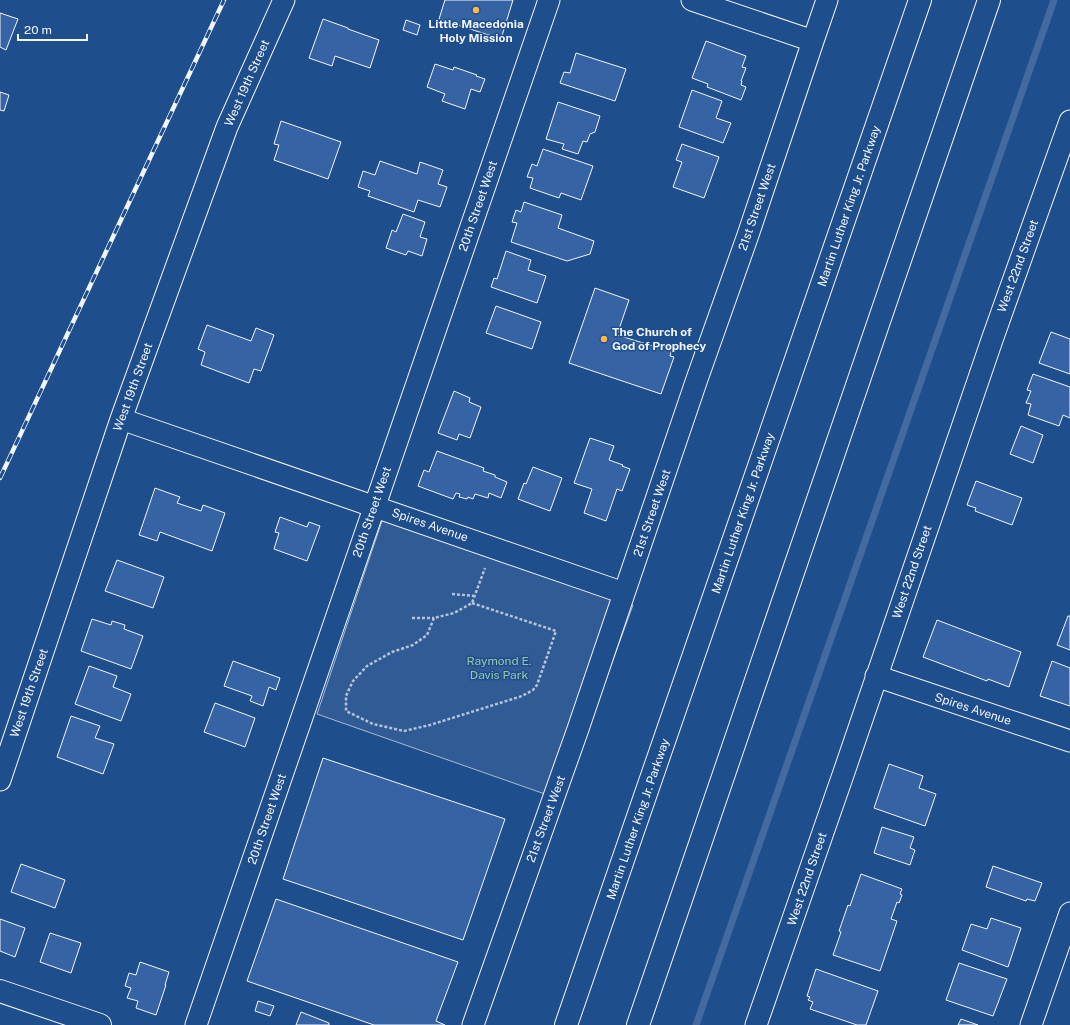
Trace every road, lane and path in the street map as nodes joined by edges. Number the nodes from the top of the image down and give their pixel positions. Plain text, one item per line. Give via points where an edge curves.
1 (284, 0) edge
2 (549, 0) edge
3 (692, 0) edge
4 (827, 0) edge
5 (920, 0) edge
6 (989, 0) edge
7 (812, 41) junction
8 (1070, 121) edge
9 (121, 419) junction
10 (374, 506) junction
11 (487, 564) dead end
12 (624, 593) junction
13 (452, 594) dead end
14 (475, 596) junction
15 (472, 603) junction
16 (412, 618) dead end
17 (434, 618) junction
18 (876, 676) junction
19 (1070, 741) edge
20 (0, 780) edge
21 (1070, 913) edge
22 (0, 991) edge
23 (100, 1025) edge
24 (196, 1025) edge
25 (473, 1025) edge
26 (566, 1025) edge
27 (638, 1025) edge
28 (756, 1025) edge
29 (1031, 1025) edge

1 - 9 street, West 19th Street via 227,127
2 - 10 street, 20th Street West
3 - 7 street
4 - 7 street, 21st Street West
5 - 26 main road, Martin Luther King Jr. Parkway
6 - 27 main road
7 - 12 street, 21st Street West
8 - 18 street, West 22nd Street
9 - 10 street, Spires Avenue
9 - 20 street, West 19th Street
10 - 12 street, Spires Avenue
10 - 24 street, 20th Street West
11 - 14 path
12 - 25 street, 21st Street West
13 - 14 path
14 - 15 path
15 - 17 path via 454,613
15 - 17 path via 556,631 533,690 500,703 404,731 373,724 346,711 346,696 353,681 367,666 392,652 413,645 427,635
16 - 17 path
18 - 19 street, Spires Avenue
18 - 28 street, West 22nd Street
21 - 29 street
22 - 23 main road

